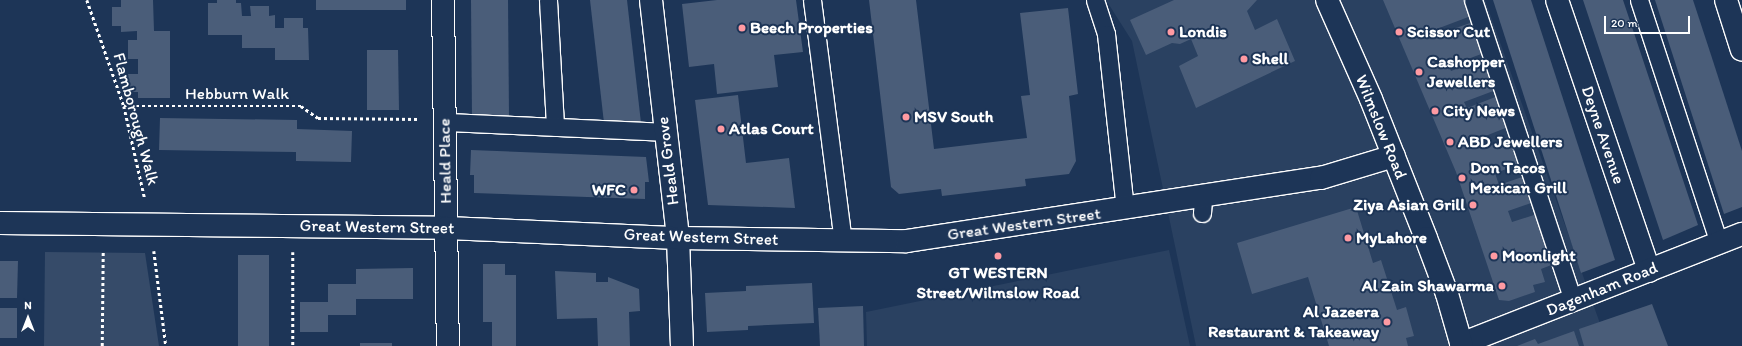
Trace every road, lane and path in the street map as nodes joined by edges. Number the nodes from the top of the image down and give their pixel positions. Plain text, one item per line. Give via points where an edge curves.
1 (88, 0) edge
2 (443, 0) edge
3 (548, 0) edge
4 (651, 0) edge
5 (812, 0) edge
6 (1095, 0) edge
7 (1327, 0) edge
8 (1473, 0) edge
9 (1557, 0) edge
10 (1639, 0) edge
11 (1726, 0) edge
12 (1742, 50) edge
13 (124, 106) junction
14 (419, 119) dead end
15 (445, 122) junction
16 (555, 127) junction
17 (664, 132) junction
18 (1394, 156) junction
19 (1125, 209) junction
20 (0, 222) edge
21 (151, 223) junction
22 (446, 228) junction
23 (1742, 234) edge
24 (678, 238) junction
25 (843, 241) junction
26 (103, 242) dead end
27 (1719, 243) junction
28 (293, 249) dead end
29 (1649, 271) junction
30 (1573, 301) junction
31 (1461, 345) edge
32 (102, 346) edge
33 (166, 346) edge
34 (293, 346) edge
35 (448, 346) edge
36 (682, 346) edge

1 - 13 path, Flamborough Walk
2 - 15 street, Heald Place
3 - 16 lane
4 - 17 street, Heald Grove
5 - 25 lane
6 - 19 lane via 1106,34
7 - 18 street, Wilmslow Road
8 - 30 lane
9 - 29 street, Deyne Avenue
10 - 27 lane
11 - 12 street
13 - 14 path, Hebburn Walk via 301,106 318,118
13 - 21 path, Flamborough Walk
15 - 16 lane
15 - 22 street, Heald Place
16 - 17 lane
17 - 24 street, Heald Grove
18 - 19 street, Great Western Street via 1321,178 1202,205
18 - 31 street, Wilmslow Road via 1447,294
19 - 25 street, Great Western Street via 907,241
20 - 21 street, Great Western Street
21 - 22 street, Great Western Street
21 - 33 path, Flamborough Walk
22 - 24 street, Great Western Street
22 - 35 street, Heald Place
23 - 27 street, Dagenham Road
24 - 25 street, Great Western Street
24 - 36 street, Heald Grove
26 - 32 path
27 - 29 street, Dagenham Road
28 - 34 path
29 - 30 street, Dagenham Road
30 - 31 street, Dagenham Road

